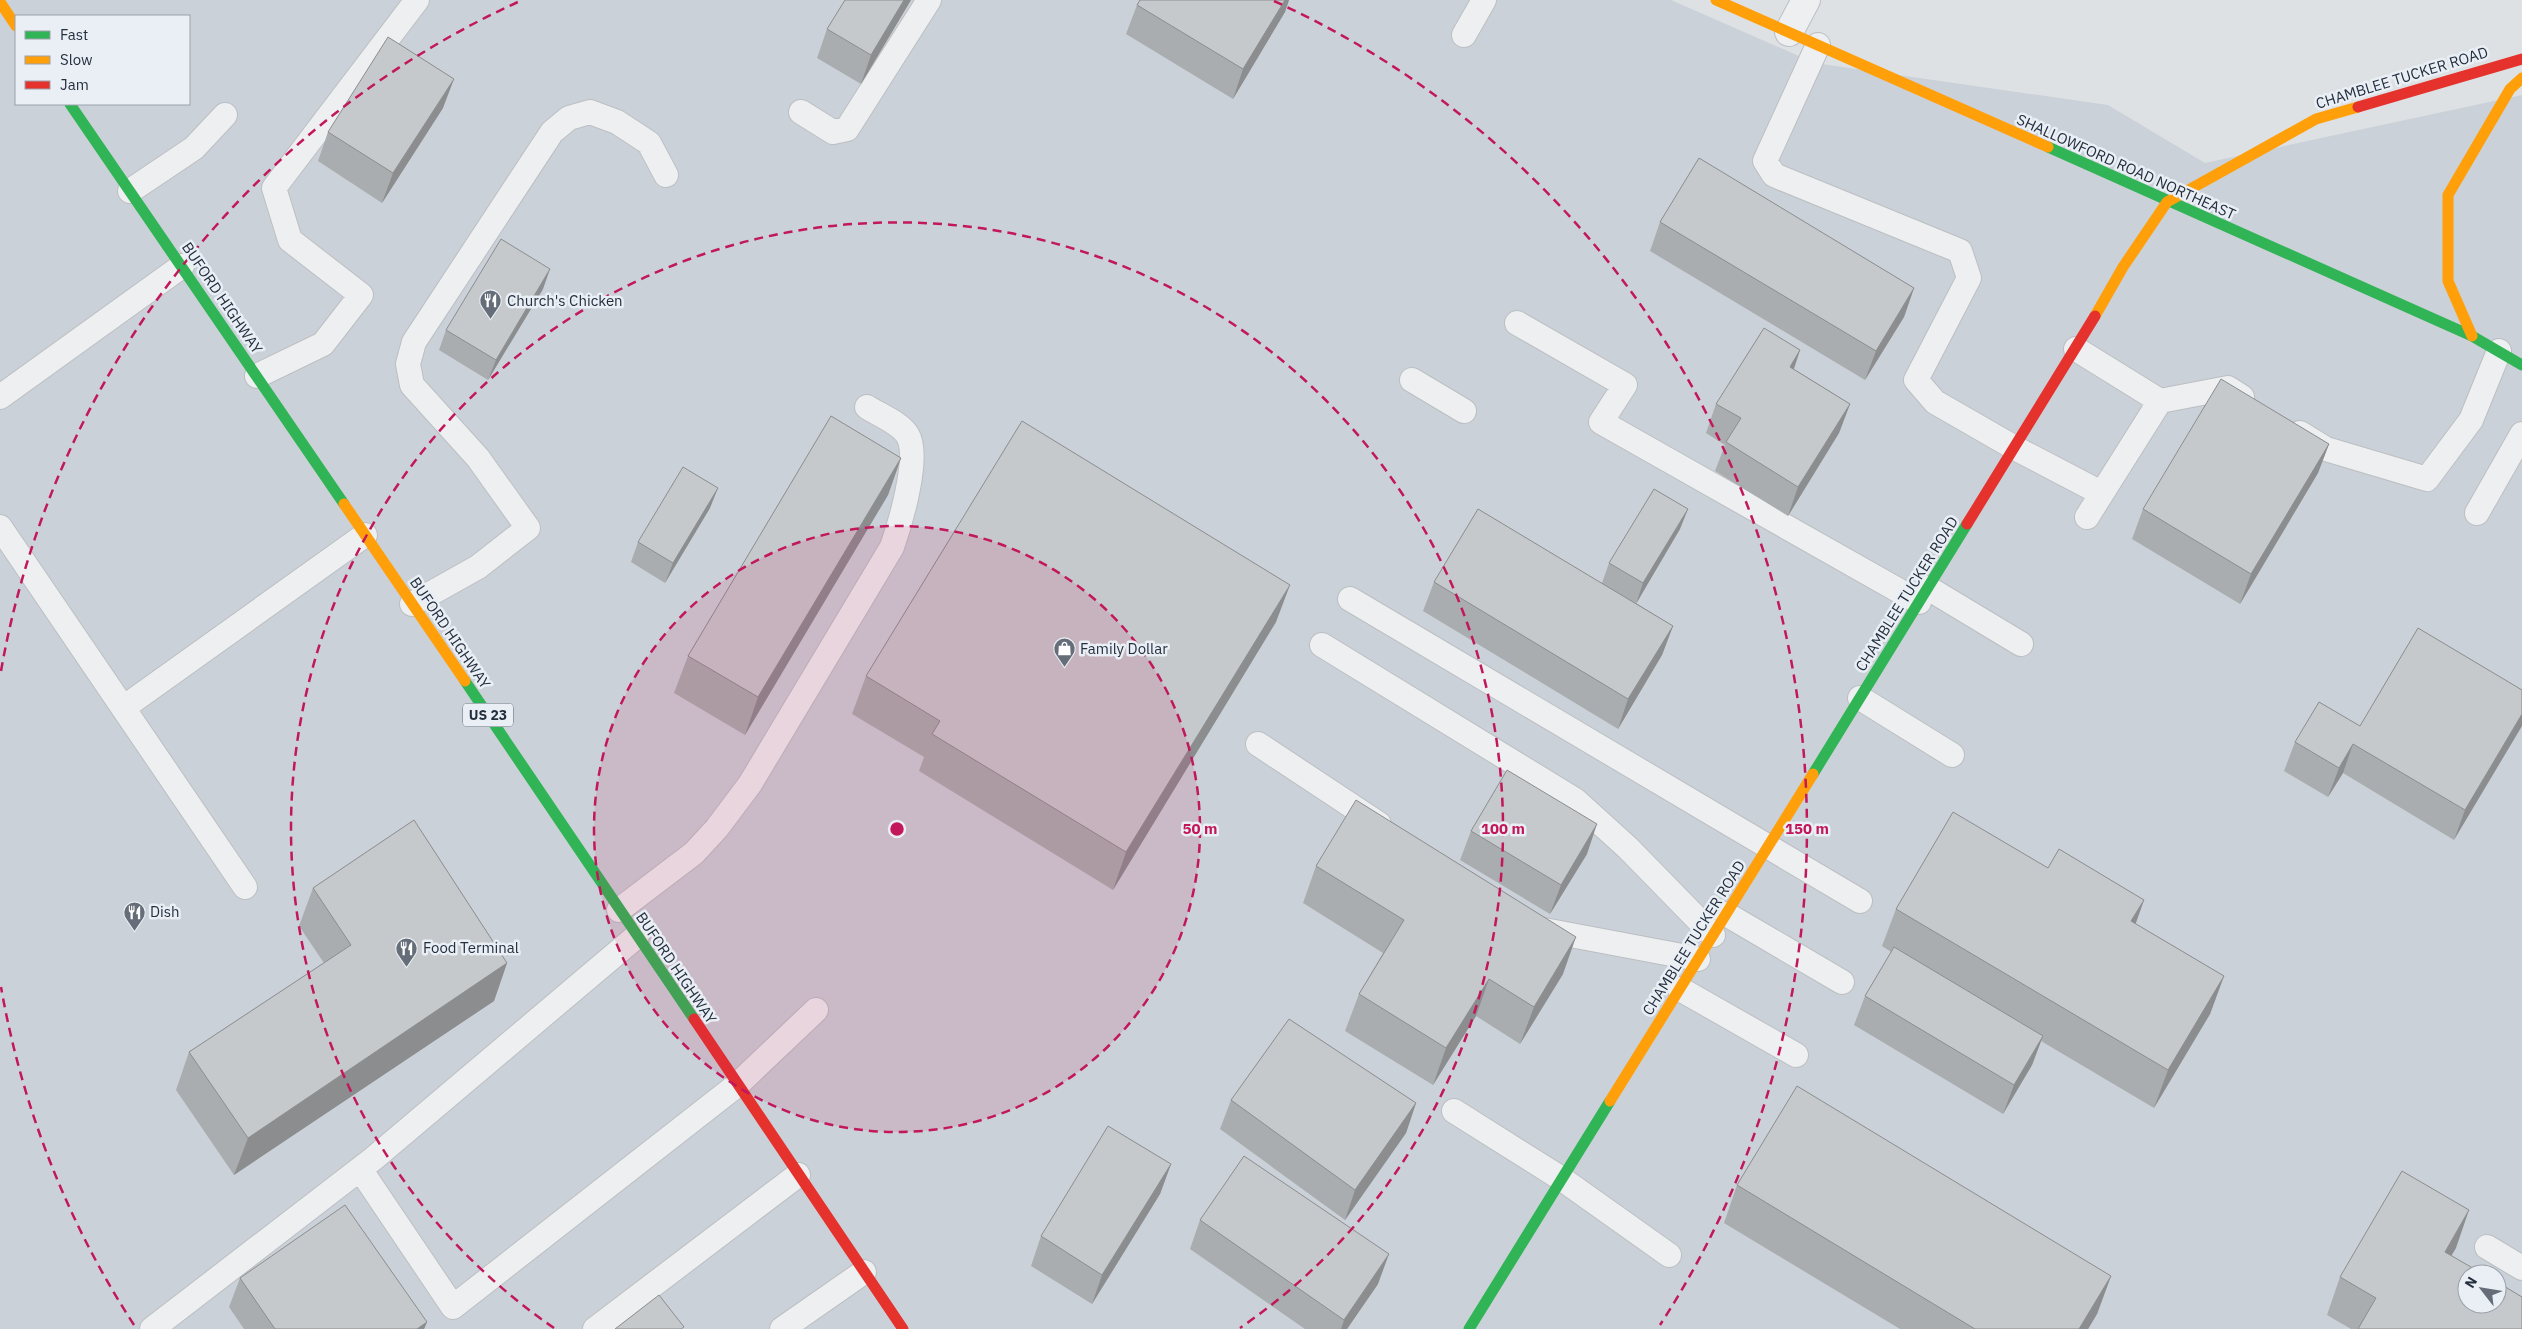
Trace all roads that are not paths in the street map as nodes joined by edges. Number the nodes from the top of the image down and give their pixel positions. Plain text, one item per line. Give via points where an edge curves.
1 (4, 0) edge
2 (417, 0) edge
3 (929, 0) edge
4 (1484, 0) edge
5 (1716, 0) edge
6 (1806, 0) edge
7 (0, 2) edge
8 (15, 24) edge
9 (1789, 32) junction
10 (1464, 36) dead end
11 (1818, 45) junction
12 (2522, 59) edge
13 (2522, 78) edge
14 (71, 105) edge
15 (801, 112) dead end
16 (225, 116) dead end
17 (666, 175) dead end
18 (130, 191) junction
19 (2167, 202) junction
20 (182, 266) junction
21 (1517, 324) dead end
22 (2472, 336) junction
23 (2076, 349) junction
24 (2499, 351) junction
25 (2522, 365) edge
26 (257, 376) junction
27 (1412, 380) dead end
28 (0, 398) edge
29 (2160, 401) junction
30 (867, 407) dead end
31 (2261, 408) edge
32 (1464, 411) dead end
33 (2285, 424) edge
34 (2522, 434) edge
35 (2015, 448) junction
36 (2101, 493) junction
37 (2477, 513) dead end
38 (2087, 518) dead end
39 (0, 527) edge
40 (364, 535) junction
41 (1924, 595) junction
42 (1350, 599) dead end
43 (412, 604) junction
44 (2022, 644) dead end
45 (1322, 646) dead end
46 (1860, 698) junction
47 (124, 708) junction
48 (1258, 744) dead end
49 (1952, 755) dead end
50 (1399, 837) edge
51 (1768, 847) junction
52 (245, 887) dead end
53 (1860, 901) dead end
54 (619, 910) junction
55 (1726, 914) junction
56 (1523, 919) edge
57 (1713, 935) junction
58 (637, 936) junction
59 (1698, 959) junction
60 (1842, 982) dead end
61 (1680, 989) junction
62 (816, 1010) dead end
63 (1796, 1055) dead end
64 (737, 1085) junction
65 (1454, 1111) dead end
66 (360, 1169) junction
67 (798, 1175) junction
68 (1562, 1179) junction
69 (2486, 1247) dead end
70 (1669, 1255) dead end
71 (2522, 1268) edge
72 (864, 1272) junction
73 (152, 1329) edge
74 (595, 1329) edge
75 (782, 1329) edge
76 (903, 1329) edge
77 (1469, 1329) edge

1 - 7 lane
2 - 26 lane via 274,188 290,240 361,295 323,344
3 - 15 lane via 847,129 833,132
4 - 10 lane
5 - 9 main road, SHALLOWFORD ROAD NORTHEAST
6 - 9 street
7 - 8 main road
9 - 11 main road, SHALLOWFORD ROAD NORTHEAST
11 - 19 main road, SHALLOWFORD ROAD NORTHEAST
11 - 35 lane via 1765,161 1774,175 1960,251 1969,278 1916,380 1935,402
12 - 19 main road, CHAMBLEE TUCKER ROAD via 2316,119
13 - 22 main road via 2510,90 2448,195 2448,281
14 - 18 main road, BUFORD HIGHWAY / US 23
16 - 18 lane via 194,148
17 - 43 lane via 649,142 617,122 590,112 569,118 552,132 414,342 408,364 412,385 478,458 528,528 478,567
18 - 20 main road, BUFORD HIGHWAY / US 23
19 - 22 main road, SHALLOWFORD ROAD NORTHEAST
19 - 23 main road, CHAMBLEE TUCKER ROAD via 2123,267
20 - 26 main road, BUFORD HIGHWAY / US 23
20 - 28 lane
21 - 41 lane via 1625,385 1601,422
22 - 24 main road, SHALLOWFORD ROAD NORTHEAST
23 - 29 lane
23 - 35 main road, CHAMBLEE TUCKER ROAD
24 - 25 main road, SHALLOWFORD ROAD NORTHEAST
24 - 33 lane via 2471,420 2427,479 2326,449
26 - 40 main road, BUFORD HIGHWAY / US 23
27 - 32 lane
29 - 31 lane via 2228,388
29 - 36 lane
30 - 54 lane via 909,437 912,456 905,510 892,547 750,784 717,828 694,853
34 - 37 lane
35 - 36 lane
35 - 41 main road, CHAMBLEE TUCKER ROAD
36 - 38 lane
39 - 47 lane
40 - 43 main road, BUFORD HIGHWAY / US 23
40 - 47 lane
41 - 44 lane
41 - 46 main road, CHAMBLEE TUCKER ROAD
42 - 51 lane
43 - 54 main road, BUFORD HIGHWAY / US 23
45 - 57 lane via 1575,800 1628,848
46 - 49 lane
46 - 51 main road, CHAMBLEE TUCKER ROAD
47 - 52 lane
48 - 50 lane
51 - 53 lane
51 - 55 main road, CHAMBLEE TUCKER ROAD
54 - 58 main road, BUFORD HIGHWAY / US 23
55 - 57 main road, CHAMBLEE TUCKER ROAD
55 - 60 lane
56 - 59 lane via 1540,930
57 - 59 main road, CHAMBLEE TUCKER ROAD
58 - 64 main road, BUFORD HIGHWAY / US 23
58 - 66 lane
59 - 61 main road, CHAMBLEE TUCKER ROAD
61 - 63 lane
61 - 68 main road, CHAMBLEE TUCKER ROAD
62 - 64 lane
64 - 66 lane via 453,1307
64 - 67 main road, BUFORD HIGHWAY / US 23
65 - 68 lane
66 - 73 lane
67 - 72 main road, BUFORD HIGHWAY / US 23
67 - 74 lane
68 - 70 lane
68 - 77 main road, CHAMBLEE TUCKER ROAD
69 - 71 lane
72 - 75 lane
72 - 76 main road, BUFORD HIGHWAY / US 23

